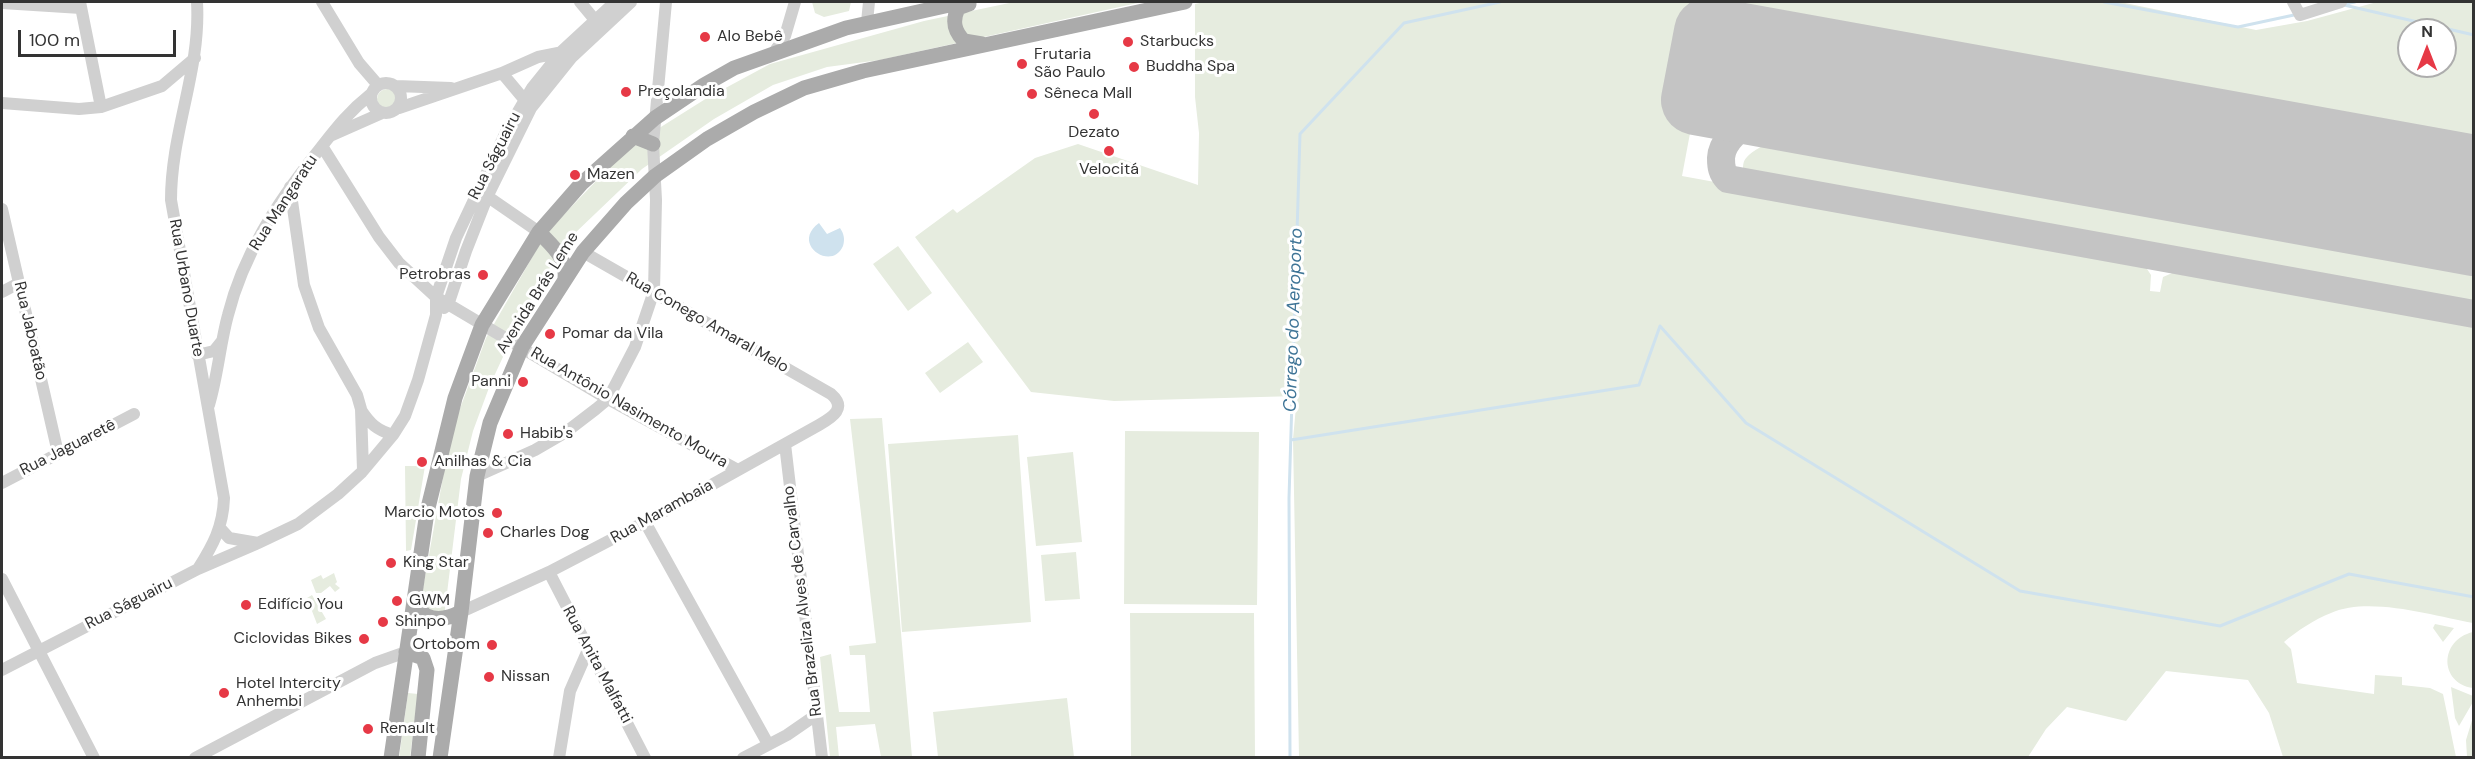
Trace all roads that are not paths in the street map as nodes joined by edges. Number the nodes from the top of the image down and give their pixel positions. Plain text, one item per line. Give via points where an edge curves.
1 (197, 2) edge
2 (321, 2) edge
3 (580, 2) edge
4 (615, 2) edge
5 (632, 2) edge
6 (666, 2) edge
7 (795, 2) edge
8 (869, 2) edge
9 (963, 2) edge
10 (971, 2) edge
11 (1185, 2) edge
12 (2293, 2) edge
13 (2341, 2) edge
14 (2, 3) edge
15 (81, 5) edge
16 (867, 22) junction
17 (598, 24) junction
18 (984, 44) junction
19 (566, 54) junction
20 (773, 54) junction
21 (195, 58) junction
22 (502, 73) junction
23 (162, 86) junction
24 (396, 86) junction
25 (458, 88) junction
26 (374, 90) junction
27 (185, 97) junction
28 (2, 104) edge
29 (527, 104) junction
30 (101, 107) junction
31 (399, 108) junction
32 (382, 113) junction
33 (655, 118) junction
34 (633, 136) junction
35 (326, 141) junction
36 (653, 144) junction
37 (655, 176) junction
38 (290, 187) junction
39 (483, 192) junction
40 (2, 209) edge
41 (539, 232) junction
42 (583, 252) junction
43 (566, 278) junction
44 (19, 283) junction
45 (654, 291) junction
46 (2, 292) edge
47 (436, 297) junction
48 (448, 305) junction
49 (436, 315) junction
50 (482, 325) junction
51 (222, 341) junction
52 (522, 347) junction
53 (197, 355) junction
54 (831, 394) joint
55 (608, 399) junction
56 (208, 407) junction
57 (361, 409) junction
58 (134, 414) dead end
59 (393, 435) junction
60 (785, 444) junction
61 (58, 453) junction
62 (363, 470) junction
63 (738, 470) junction
64 (477, 476) junction
65 (2, 483) edge
66 (645, 522) junction
67 (220, 528) junction
68 (258, 543) junction
69 (198, 569) junction
70 (549, 572) junction
71 (2, 579) edge
72 (415, 588) junction
73 (461, 612) junction
74 (588, 650) junction
75 (39, 651) junction
76 (406, 652) junction
77 (2, 670) edge
78 (816, 715) junction
79 (768, 744) junction
80 (94, 758) edge
81 (195, 758) edge
82 (391, 758) edge
83 (418, 758) edge
84 (440, 758) edge
85 (558, 758) edge
86 (645, 758) edge
87 (743, 758) edge
88 (822, 758) edge

1 - 21 street, Rua Urbano Duarte
2 - 26 street
3 - 17 street
4 - 17 street, Rua Ságuairu
5 - 17 street, Rua Ságuairu
6 - 33 street
7 - 20 street via 785,36
8 - 16 street
9 - 16 main road, Avenida Brás Leme
10 - 18 main road via 958,9 956,30 964,41
11 - 18 main road, Avenida Brás Leme
12 - 13 street via 2300,15
14 - 15 street
15 - 30 street
16 - 20 main road, Avenida Brás Leme
17 - 19 street, Rua Ságuairu
18 - 37 main road, Avenida Brás Leme via 804,88 707,139
19 - 22 street via 538,57
19 - 29 street, Rua Ságuairu
20 - 33 main road, Avenida Brás Leme via 724,74
21 - 23 street
21 - 27 street, Rua Urbano Duarte
22 - 25 street
22 - 29 street
23 - 27 street
23 - 30 street
24 - 25 street
24 - 26 street via 384,83
24 - 31 street via 402,96
25 - 31 street
26 - 32 street via 373,106
26 - 35 street, Rua Mangaratu via 350,111
27 - 53 street, Rua Urbano Duarte via 173,156 171,200
28 - 30 street
29 - 39 street, Rua Ságuairu
31 - 32 street
32 - 35 street, Rua Mangaratu
33 - 34 main road, Avenida Brás Leme
33 - 36 street
34 - 36 main road
34 - 41 main road, Avenida Brás Leme via 581,184
35 - 38 street, Rua Mangaratu
35 - 47 street, Rua Antônio Nasimento Moura via 379,237 407,271
36 - 37 street
37 - 42 main road, Avenida Brás Leme
37 - 45 street
38 - 51 street, Rua Mangaratu via 252,249
38 - 57 street via 303,285 319,328
39 - 41 street
39 - 47 street, Rua Ságuairu via 456,238
39 - 48 street, Rua Ságuairu
40 - 44 street, Rua Jaboatão
41 - 43 main road via 561,256
41 - 50 main road, Avenida Brás Leme
42 - 43 main road, Avenida Brás Leme
42 - 45 street, Rua Conego Amaral Melo
43 - 52 main road, Avenida Brás Leme
44 - 46 street
44 - 61 street, Rua Jaboatão
45 - 54 street, Rua Conego Amaral Melo
45 - 55 street via 634,347
47 - 48 street, Rua Antônio Nasimento Moura
47 - 49 street, Rua Ságuairu
48 - 49 street
48 - 50 street, Rua Antônio Nasimento Moura
49 - 59 street, Rua Ságuairu via 411,400
50 - 52 street, Rua Antônio Nasimento Moura
50 - 72 main road, Avenida Brás Leme via 455,398 427,512
51 - 53 street via 214,351
51 - 56 street, Rua Mangaratu
52 - 55 street, Rua Antônio Nasimento Moura
52 - 64 main road, Avenida Brás Leme via 490,423
53 - 56 street, Rua Urbano Duarte
54 - 60 street, Rua Marambaia via 839,404 837,414
55 - 63 street, Rua Antônio Nasimento Moura
55 - 64 street via 566,432
56 - 67 street, Rua Urbano Duarte via 223,483 224,516
57 - 59 street via 370,423
57 - 62 street
58 - 61 street, Rua Jaguaretê
59 - 62 street, Rua Ságuairu
60 - 63 street, Rua Marambaia
60 - 78 street, Rua Brazeliza Alves de Carvalho
61 - 65 street, Rua Jaguaretê
62 - 68 street, Rua Ságuairu via 298,524
63 - 66 street, Rua Marambaia
64 - 73 main road, Avenida Brás Leme
66 - 70 street, Rua Marambaia
66 - 79 street
67 - 68 street via 229,538
67 - 69 street, Rua Urbano Duarte
68 - 69 street, Rua Ságuairu
69 - 75 street, Rua Ságuairu
70 - 73 street, Rua Marambaia
70 - 74 street, Rua Anita Malfatti
71 - 75 street
72 - 73 main road via 418,607 426,616 448,617
72 - 76 main road, Avenida Brás Leme
73 - 84 main road, Avenida Brás Leme
74 - 85 street via 570,691
74 - 86 street, Rua Anita Malfatti
75 - 77 street, Rua Ságuairu
75 - 80 street
76 - 81 street via 375,663
76 - 82 main road, Avenida Brás Leme
76 - 83 main road via 423,658 427,670
78 - 79 street
78 - 88 street, Rua Brazeliza Alves de Carvalho
79 - 87 street

